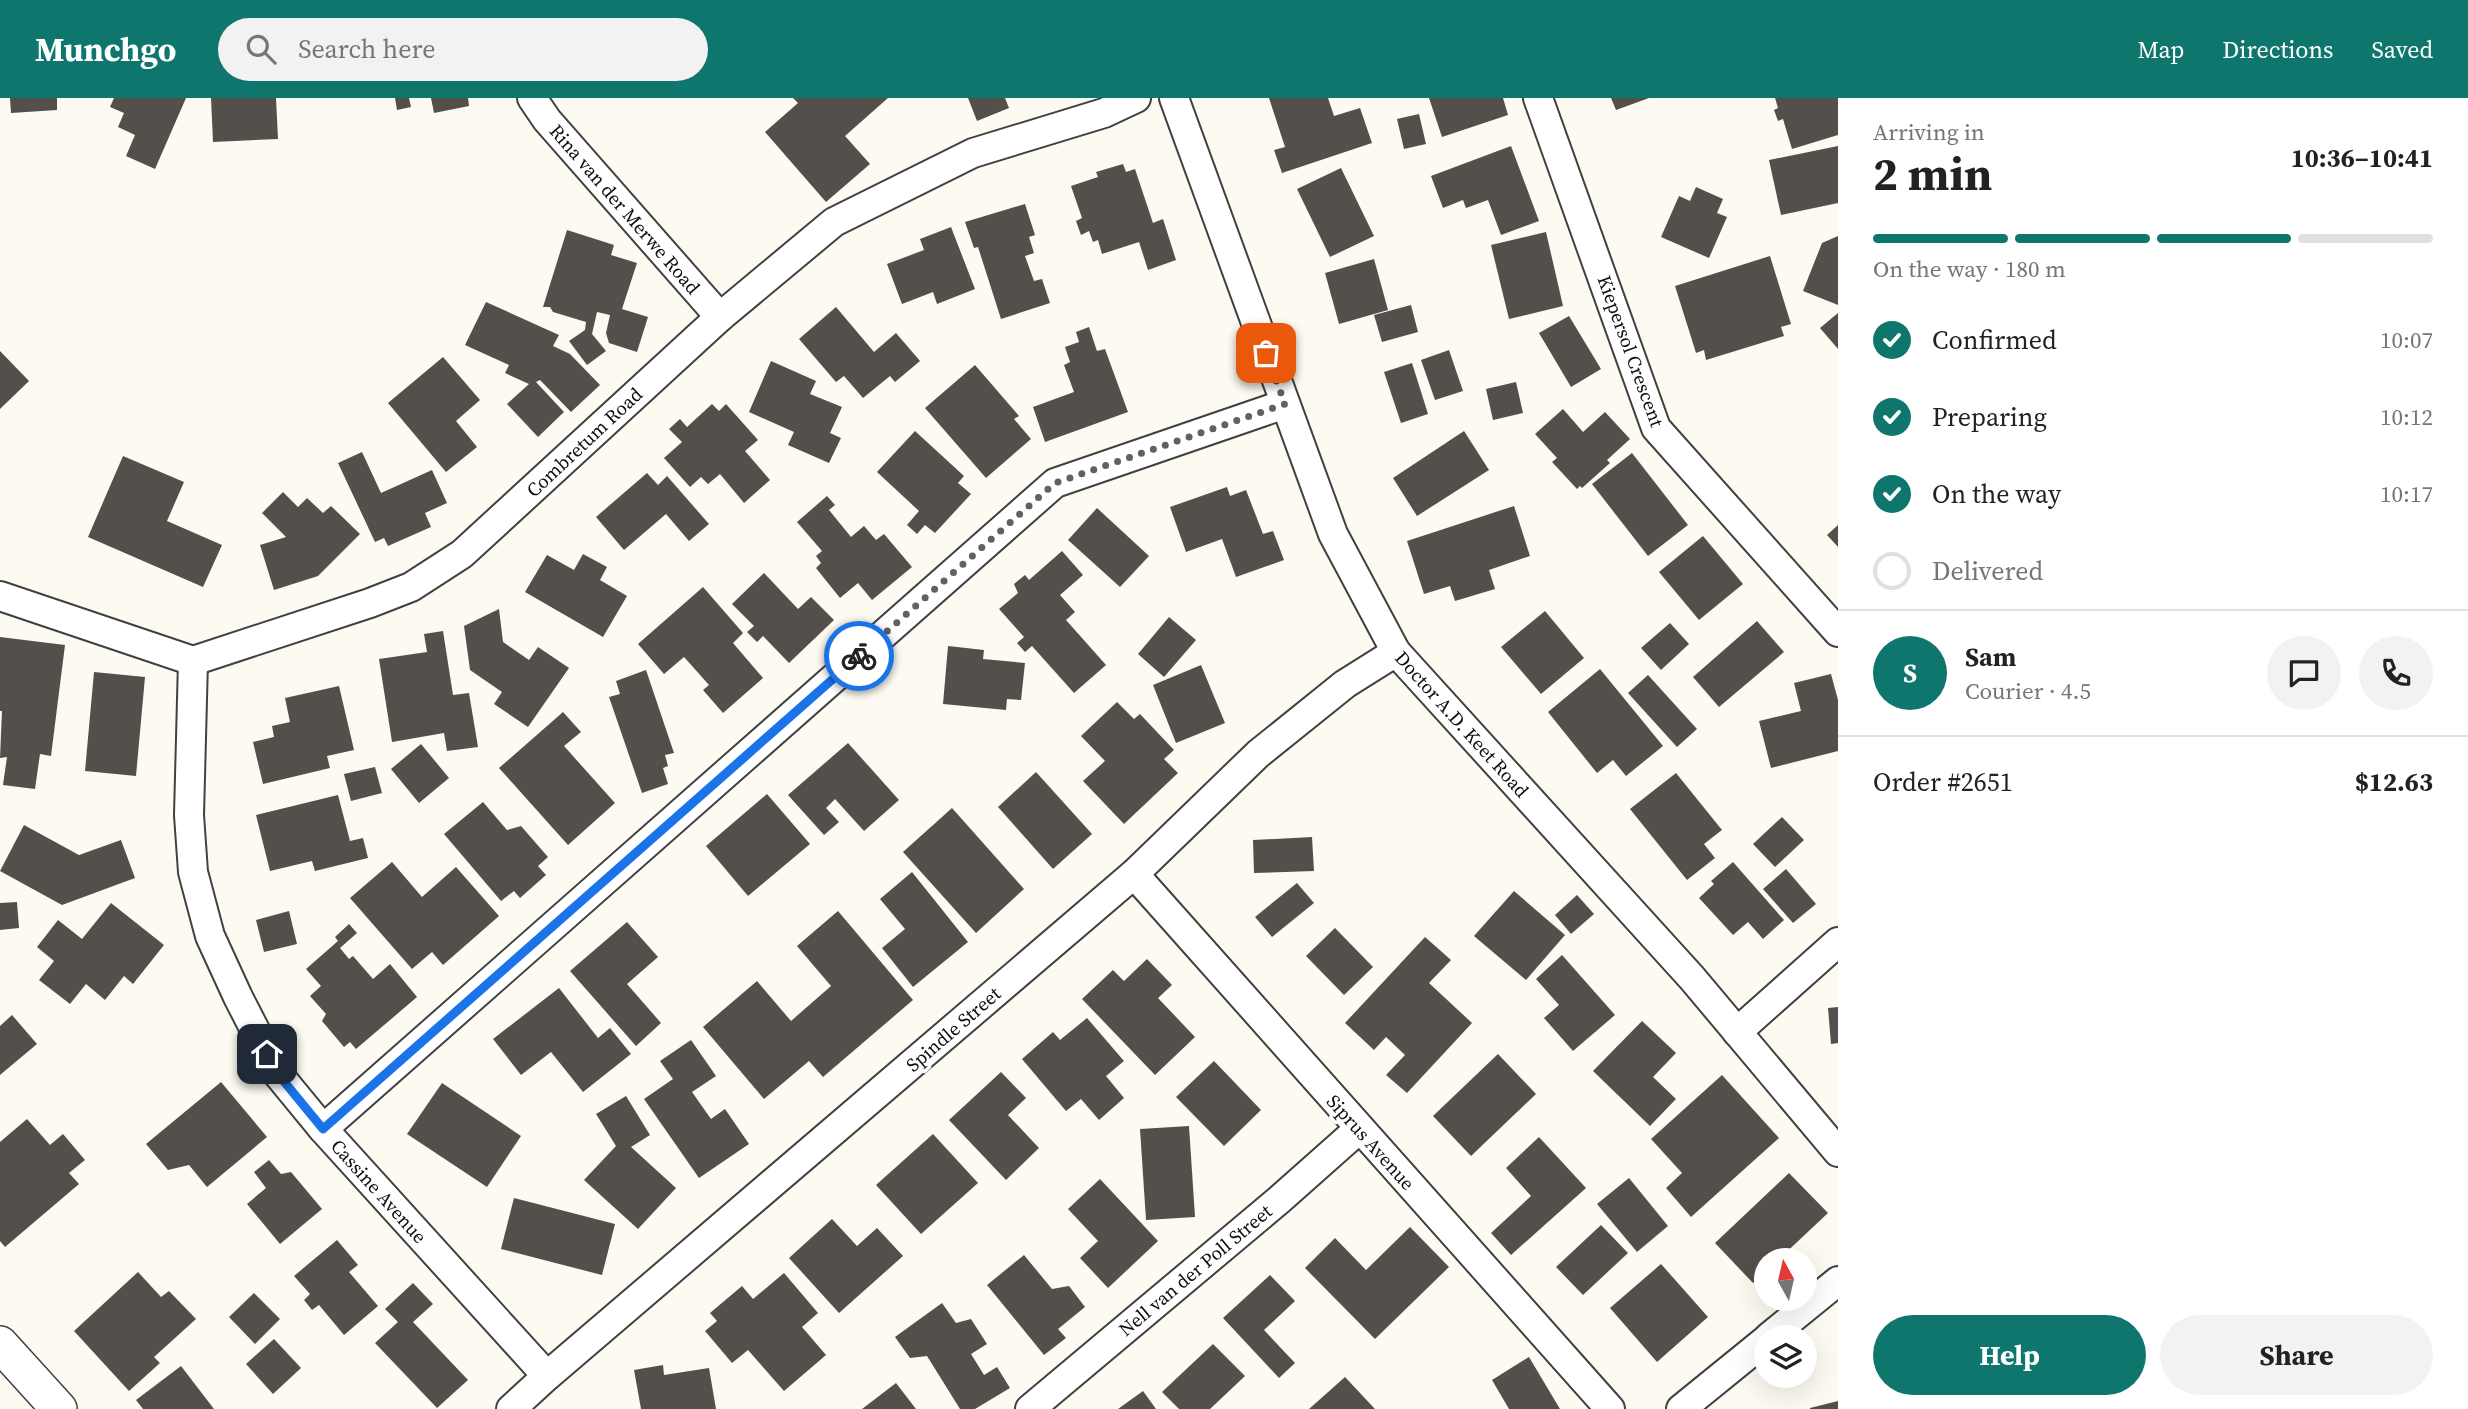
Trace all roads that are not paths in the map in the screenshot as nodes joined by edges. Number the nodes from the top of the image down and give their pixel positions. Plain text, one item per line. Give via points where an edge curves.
1 (533, 98) edge
2 (1136, 98) edge
3 (1174, 98) edge
4 (1538, 98) edge
5 (720, 317) junction
6 (1285, 404) junction
7 (0, 596) edge
8 (1838, 632) edge
9 (1396, 652) junction
10 (193, 661) junction
11 (1134, 874) junction
12 (1838, 942) edge
13 (1737, 1032) junction
14 (323, 1129) junction
15 (1359, 1129) junction
16 (1838, 1152) edge
17 (1838, 1281) edge
18 (1784, 1325) edge
19 (0, 1344) edge
20 (1754, 1349) edge
21 (547, 1376) junction
22 (59, 1409) edge
23 (511, 1409) edge
24 (1030, 1409) edge
25 (1610, 1409) edge
26 (1681, 1409) edge

1 - 5 street, Rina van der Merwe Road via 547,120
2 - 5 street, Combretum Road via 1104,113 973,153 834,222
3 - 6 street, Doctor A.D. Keet Road
4 - 8 street, Kiepersol Crescent via 1656,428
5 - 10 street, Combretum Road via 462,554 411,587
6 - 9 street, Doctor A.D. Keet Road via 1333,534
6 - 14 street via 1055,483
7 - 10 street
9 - 11 street, Spindle Street via 1345,684 1258,754
9 - 13 street, Doctor A.D. Keet Road
10 - 14 street, Cassine Avenue via 189,815 193,872 210,936 277,1073
11 - 15 street, Siprus Avenue
11 - 21 street, Spindle Street
12 - 13 street
13 - 16 street, Doctor A.D. Keet Road
14 - 21 street, Cassine Avenue
15 - 24 street, Nell van der Poll Street
15 - 25 street, Siprus Avenue
17 - 18 street
19 - 22 street
20 - 26 street
21 - 23 street, Spindle Street

